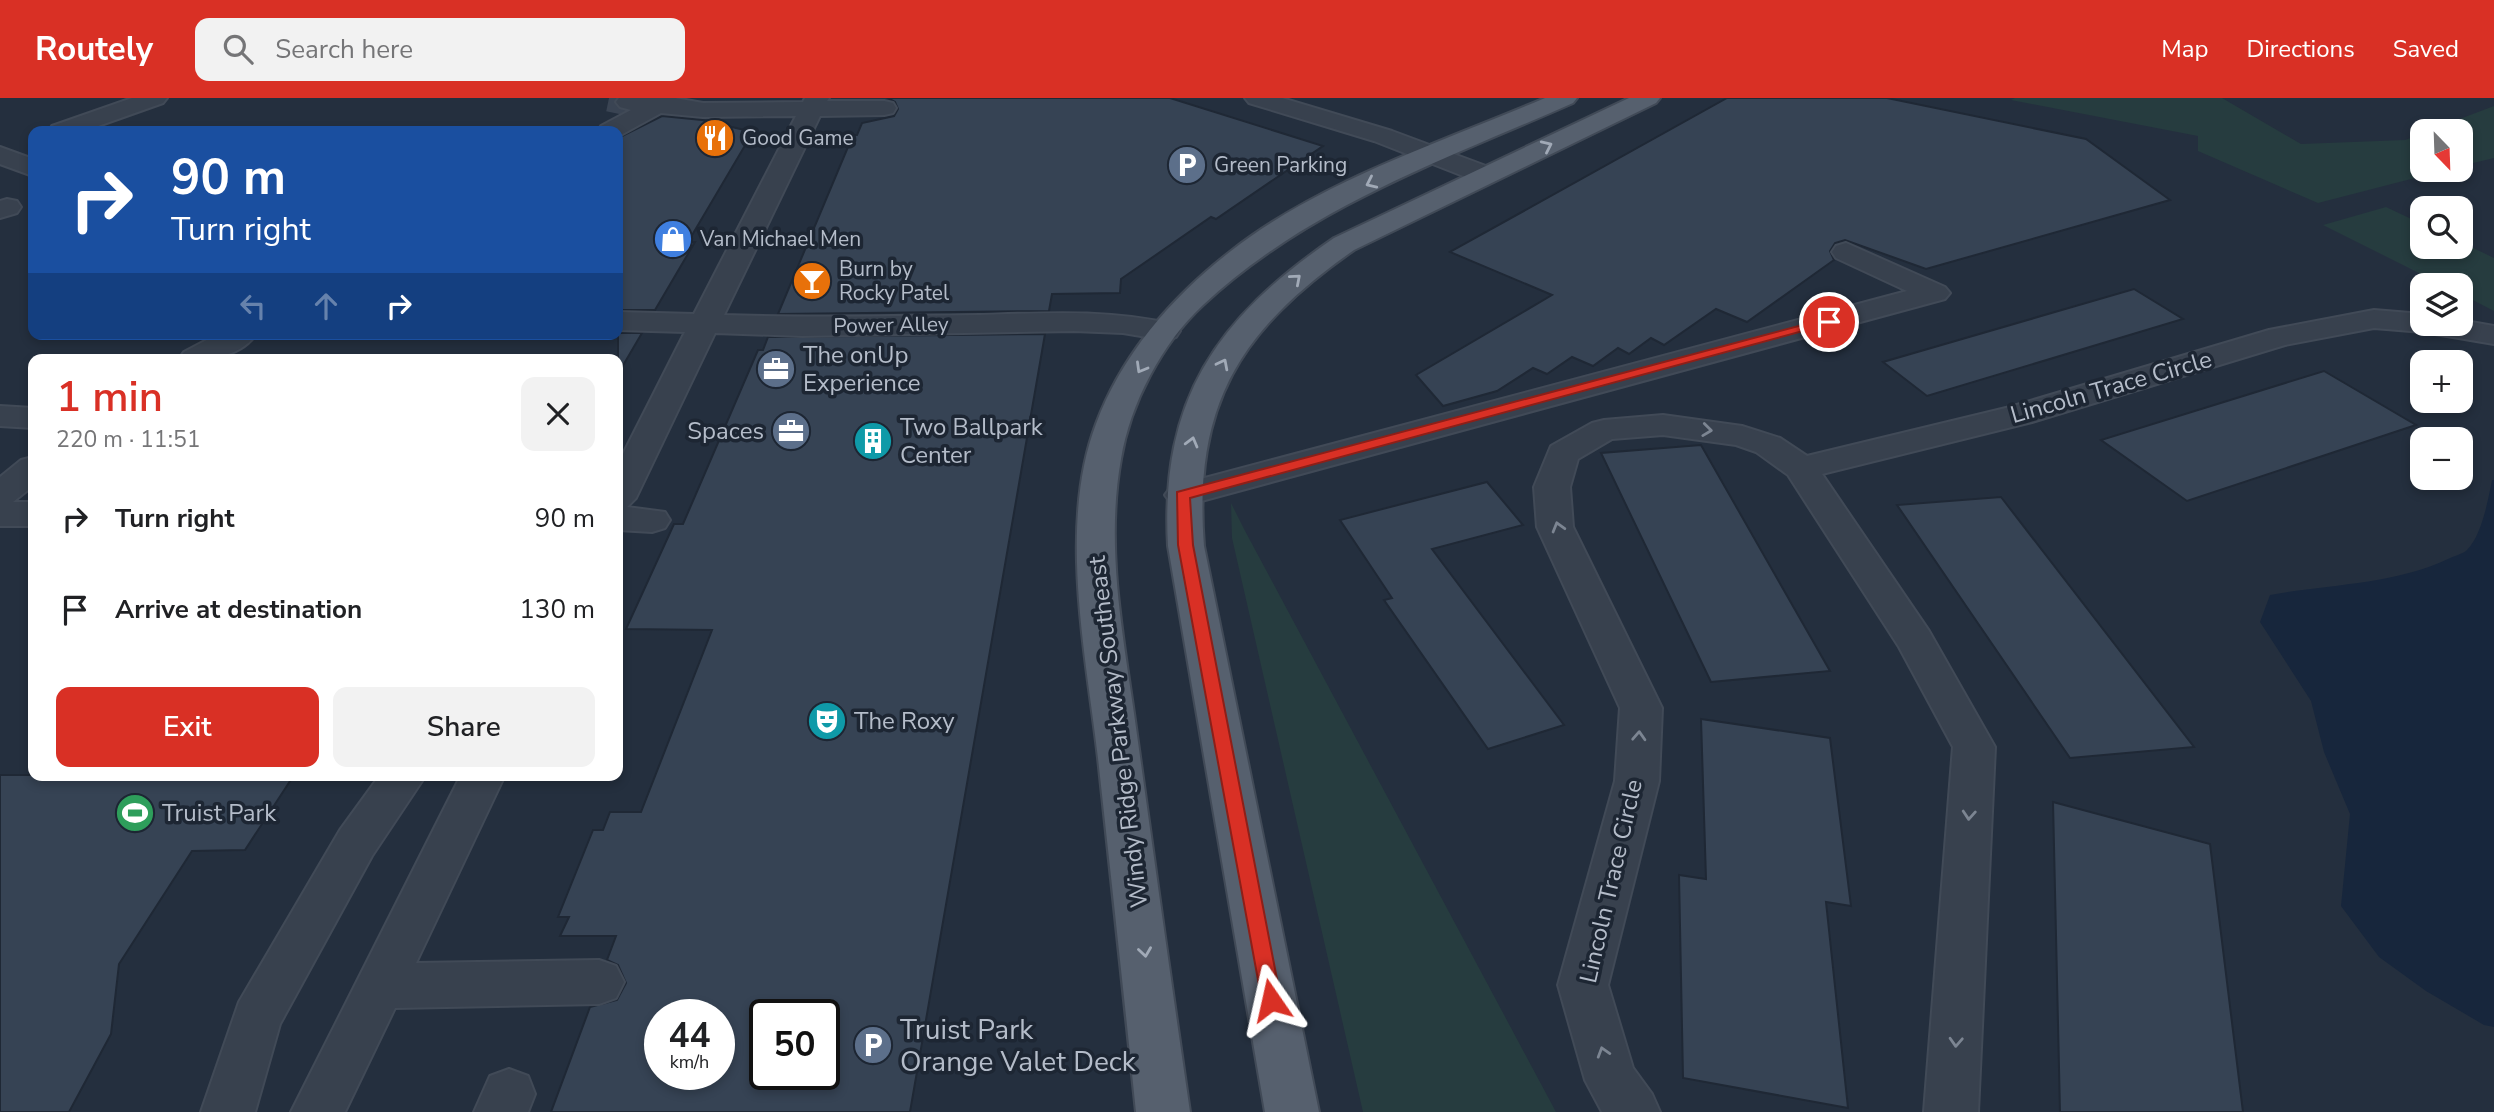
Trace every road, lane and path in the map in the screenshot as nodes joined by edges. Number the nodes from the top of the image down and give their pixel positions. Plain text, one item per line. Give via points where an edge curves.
1 (155, 98) edge
2 (1257, 98) edge
3 (1566, 98) edge
4 (1648, 98) edge
5 (628, 102) dead end
6 (663, 102) edge
7 (815, 103) edge
8 (1299, 103) edge
9 (884, 108) dead end
10 (69, 126) edge
11 (619, 126) edge
12 (28, 143) edge
13 (0, 154) edge
14 (1433, 154) junction
15 (28, 166) edge
16 (1485, 175) junction
17 (1846, 252) dead end
18 (623, 321) edge
19 (2410, 322) edge
20 (703, 326) junction
21 (1165, 331) junction
22 (2473, 331) edge
23 (2494, 335) edge
24 (230, 340) edge
25 (204, 354) edge
26 (0, 416) edge
27 (28, 418) edge
28 (1801, 468) junction
29 (28, 472) edge
30 (623, 488) edge
31 (0, 495) edge
32 (1183, 495) junction
33 (0, 514) edge
34 (28, 514) edge
35 (400, 781) edge
36 (480, 781) edge
37 (599, 982) dead end
38 (380, 986) junction
39 (228, 1112) edge
40 (318, 1112) edge
41 (1163, 1112) edge
42 (1292, 1112) edge
43 (1633, 1112) edge
44 (1951, 1112) edge

1 - 10 street via 92,112
2 - 8 street
3 - 14 main road, Windy Ridge Parkway Southeast
16 -> 4 main road
5 - 6 street
6 - 7 street via 703,110
6 - 11 street
7 - 9 street
7 - 20 street
8 - 14 street
12 - 13 street
13 - 15 street
14 - 16 street
14 -> 21 main road, Windy Ridge Parkway Southeast via 1311,211 1262,241 1216,276
32 -> 16 main road via 1203,403 1229,353 1260,311 1344,244
17 - 32 street via 1935,293
18 - 20 street, Power Alley
19 - 28 street, Lincoln Trace Circle via 2374,319 2280,337 2020,415
20 - 21 street, Power Alley via 1074,322
20 - 30 street
21 -> 41 main road, Windy Ridge Parkway Southeast via 1113,422 1096,532 1102,629
22 - 23 street
24 - 25 street
26 - 27 street
43 -> 28 street, Lincoln Trace Circle via 1611,1080 1583,985 1637,781 1641,708 1555,527 1552,488 1563,453 1604,430 1651,426 1742,436 1768,445
28 -> 44 street, Lincoln Trace Circle via 1914,641 1974,747
29 - 31 street
32 - 42 main road via 1186,545
33 - 34 street
35 - 39 street via 356,843 257,1018
36 - 38 street
37 - 38 street
38 - 40 street

